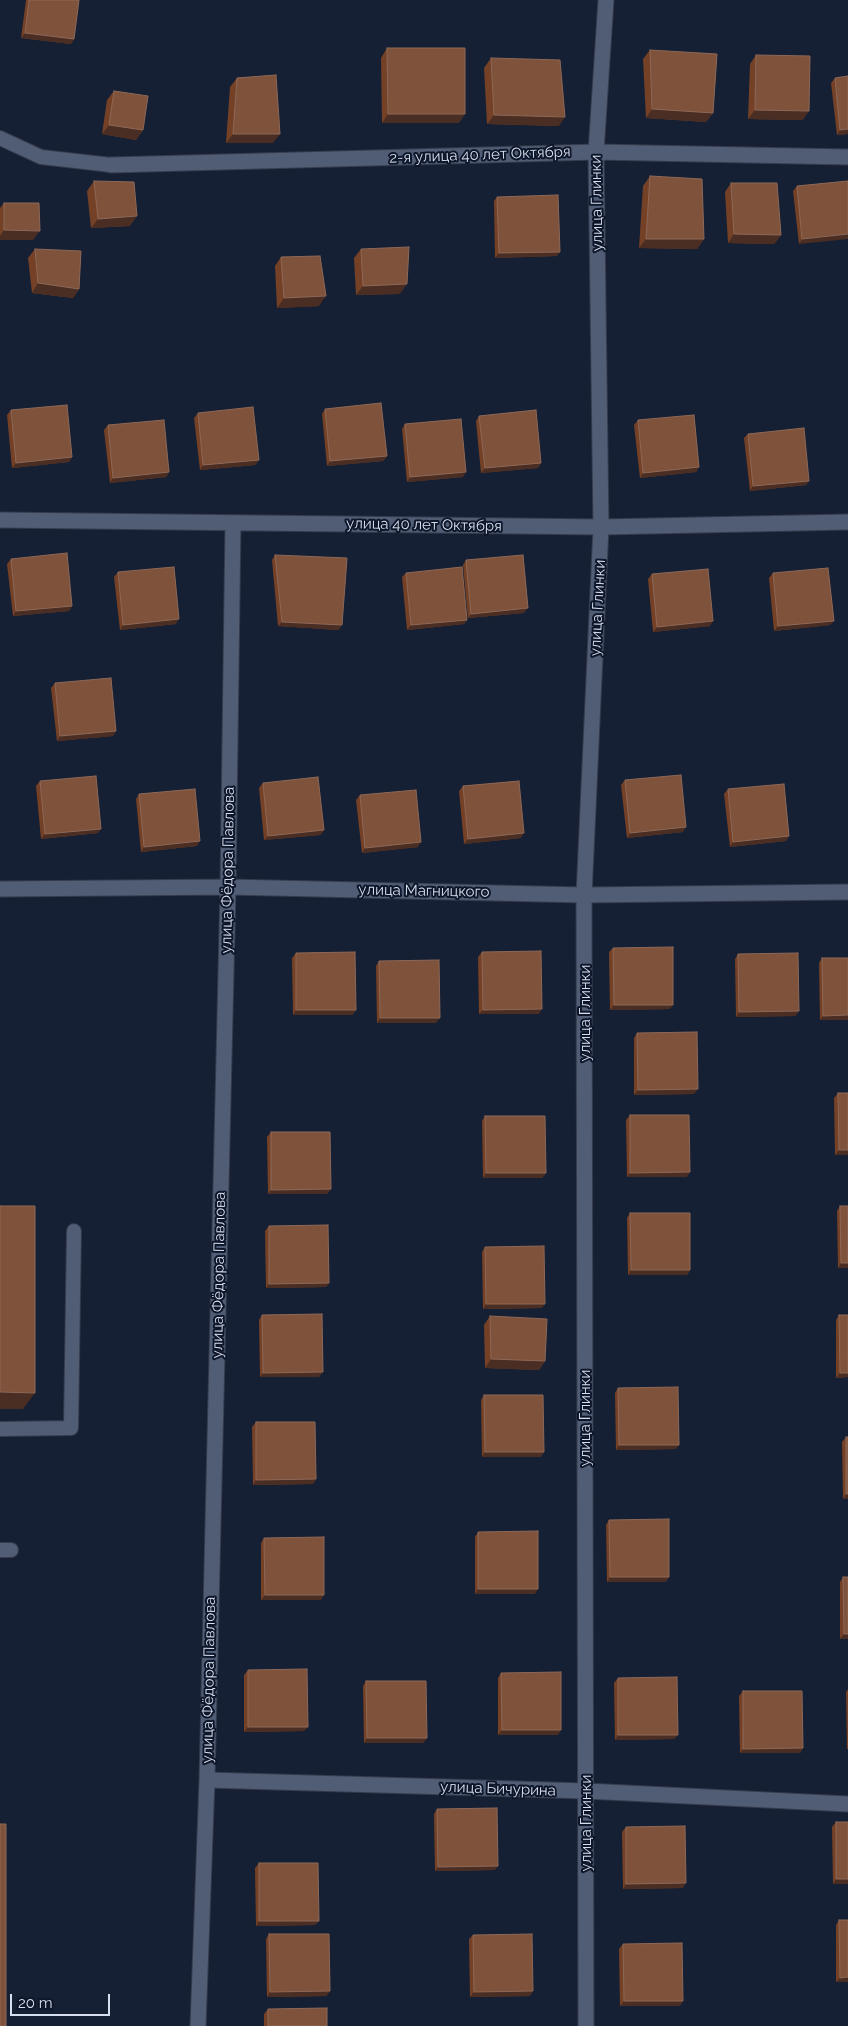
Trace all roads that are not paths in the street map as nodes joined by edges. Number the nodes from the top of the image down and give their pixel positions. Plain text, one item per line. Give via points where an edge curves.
1 (606, 0) edge
2 (0, 138) edge
3 (596, 152) junction
4 (848, 157) edge
5 (112, 165) joint
6 (0, 520) edge
7 (848, 522) edge
8 (233, 523) junction
9 (601, 527) junction
10 (228, 887) junction
11 (0, 888) edge
12 (848, 892) edge
13 (584, 895) junction
14 (74, 1231) dead end
15 (0, 1428) edge
16 (207, 1780) junction
17 (586, 1791) junction
18 (848, 1804) edge
19 (198, 2026) edge
20 (586, 2026) edge

1 - 3 street, улица Глинки
2 - 5 lane via 41,157
3 - 4 street, 2-я улица 40 лет Октября
3 - 5 street, 2-я улица 40 лет Октября
3 - 9 street, улица Глинки
6 - 8 street, улица 40 лет Октября
7 - 9 street, улица 40 лет Октября
8 - 9 street, улица 40 лет Октября
8 - 10 street, улица Фёдора Павлова
9 - 13 street, улица Глинки
10 - 11 street, улица Магницкого
10 - 13 street, улица Магницкого
10 - 16 street, улица Фёдора Павлова
12 - 13 street, улица Магницкого
13 - 17 street, улица Глинки
14 - 15 lane via 71,1428
16 - 17 street, улица Бичурина
16 - 19 street, улица Фёдора Павлова
17 - 18 street, улица Бичурина
17 - 20 street, улица Глинки

